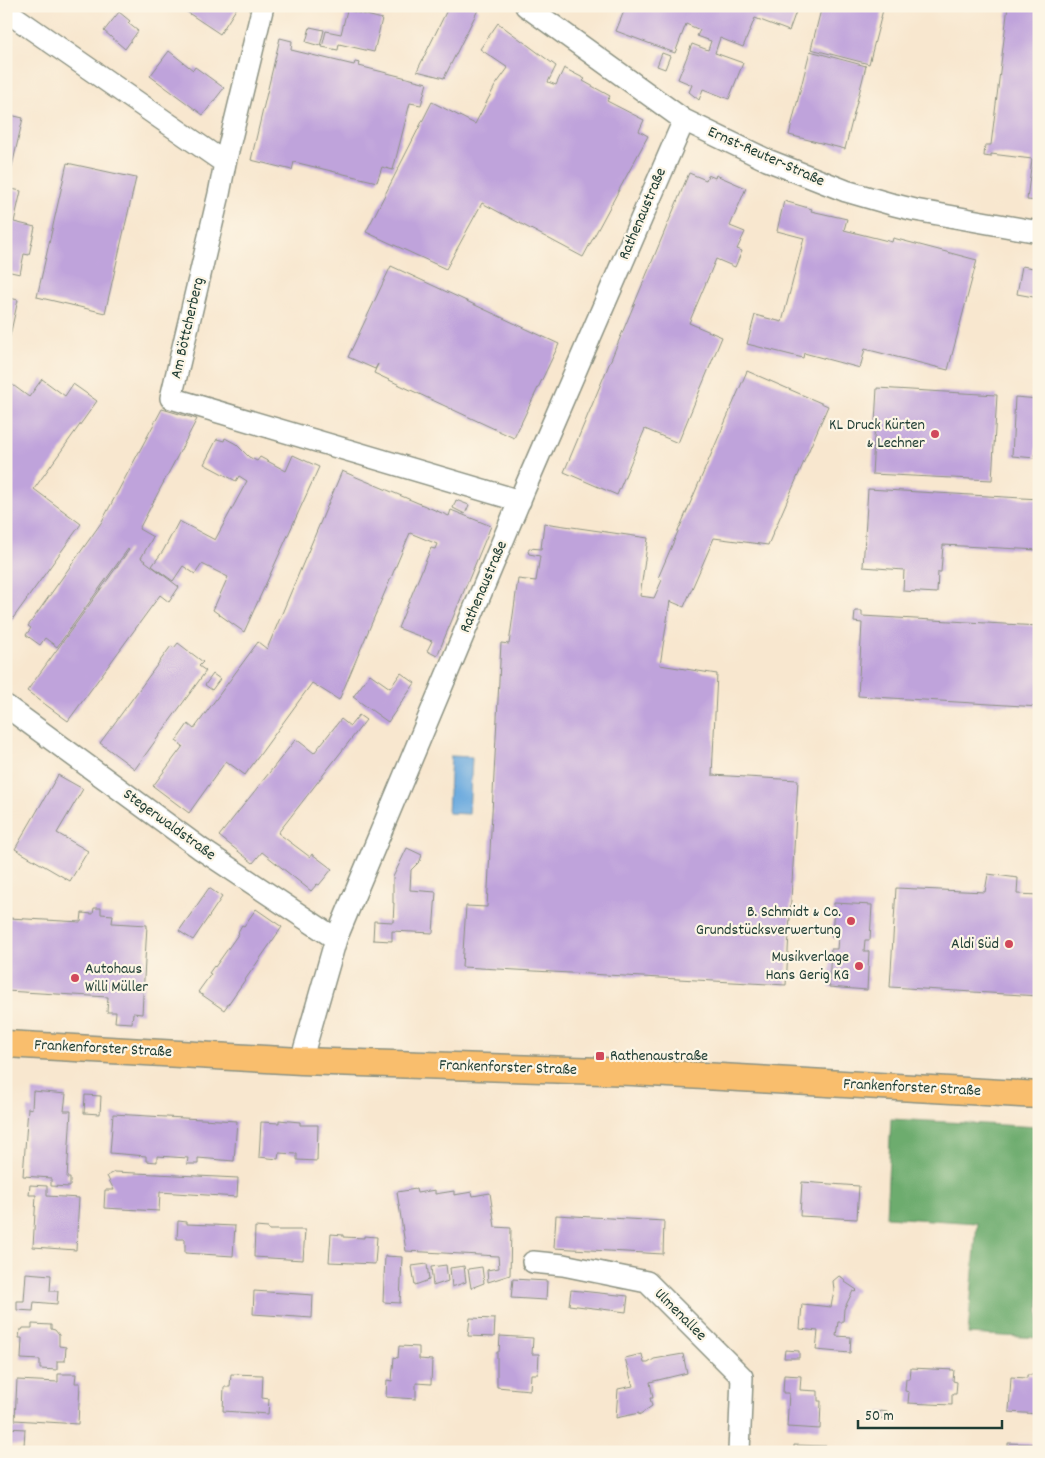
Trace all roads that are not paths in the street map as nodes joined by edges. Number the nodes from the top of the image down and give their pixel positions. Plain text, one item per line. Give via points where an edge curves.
1 (263, 6) edge
2 (526, 6) edge
3 (6, 11) edge
4 (684, 120) junction
5 (225, 163) junction
6 (1039, 232) edge
7 (520, 501) junction
8 (6, 706) edge
9 (336, 939) junction
10 (6, 1044) edge
11 (301, 1060) junction
12 (1039, 1095) edge
13 (533, 1262) dead end
14 (739, 1452) edge

1 - 5 street
2 - 4 street, Ernst-Reuter-Straße
3 - 5 street
4 - 6 street, Ernst-Reuter-Straße via 776,164 846,191 915,210
4 - 7 street, Rathenaustraße
5 - 7 street, Am Böttcherberg via 171,398
7 - 9 street, Rathenaustraße
8 - 9 street, Stegerwaldstraße via 201,849
9 - 11 street, Rathenaustraße
10 - 11 main road, Frankenforster Straße
11 - 12 main road, Frankenforster Straße via 633,1072
13 - 14 street, Ulmenallee via 648,1282 742,1377

